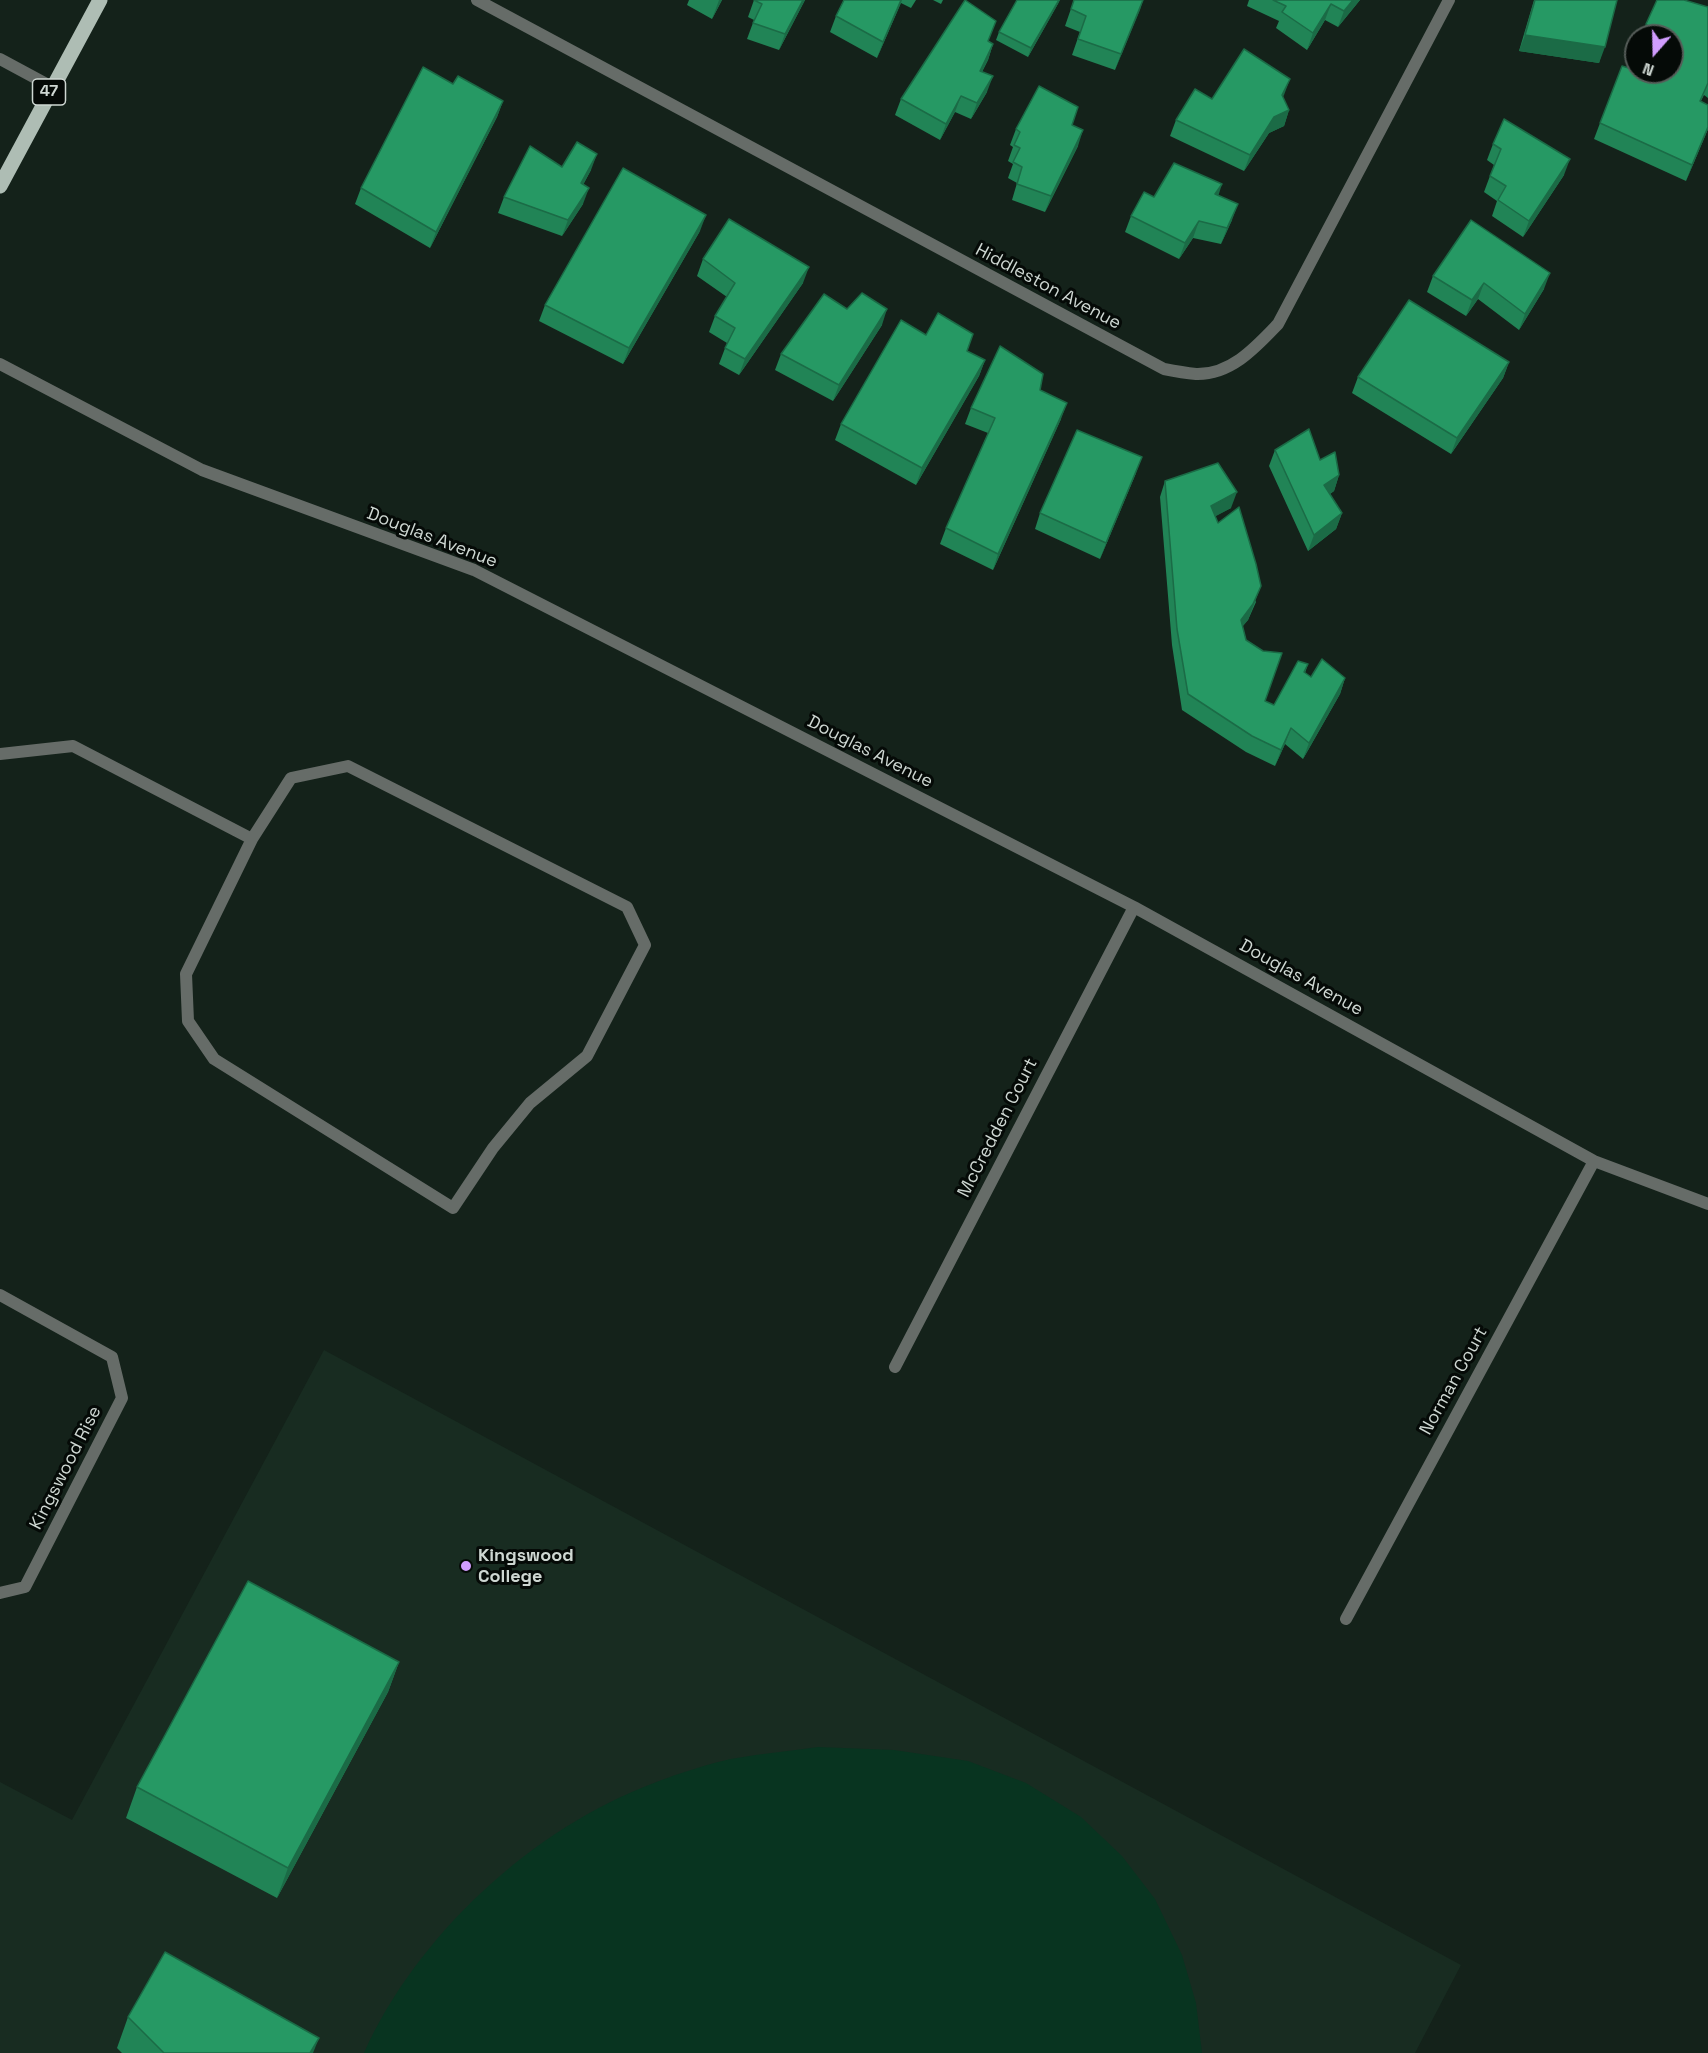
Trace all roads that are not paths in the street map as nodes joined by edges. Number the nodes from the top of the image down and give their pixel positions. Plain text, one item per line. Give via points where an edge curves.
1 (100, 0) edge
2 (477, 0) edge
3 (1449, 0) edge
4 (0, 59) edge
5 (52, 87) junction
6 (0, 186) edge
7 (0, 364) edge
8 (0, 754) edge
9 (252, 839) junction
10 (1134, 907) junction
11 (1594, 1161) junction
12 (1708, 1204) edge
13 (0, 1295) edge
14 (895, 1367) dead end
15 (0, 1593) edge
16 (1346, 1618) dead end

1 - 5 main road, 47
2 - 3 street, Hiddleston Avenue via 1164,369 1198,374 1226,368 1252,351 1278,324
4 - 5 street
5 - 6 main road, 47
7 - 10 street, Douglas Avenue via 202,470 474,570
8 - 9 street via 73,746
9 - 9 street via 291,778 348,766 627,907 645,945 587,1056 530,1103 493,1148 453,1208 214,1059 188,1021 186,974
10 - 11 street, Douglas Avenue
10 - 14 street, McCredden Court
11 - 12 street, Douglas Avenue
11 - 16 street, Norman Court
13 - 15 street, Kingswood Rise via 112,1357 122,1398 25,1587

